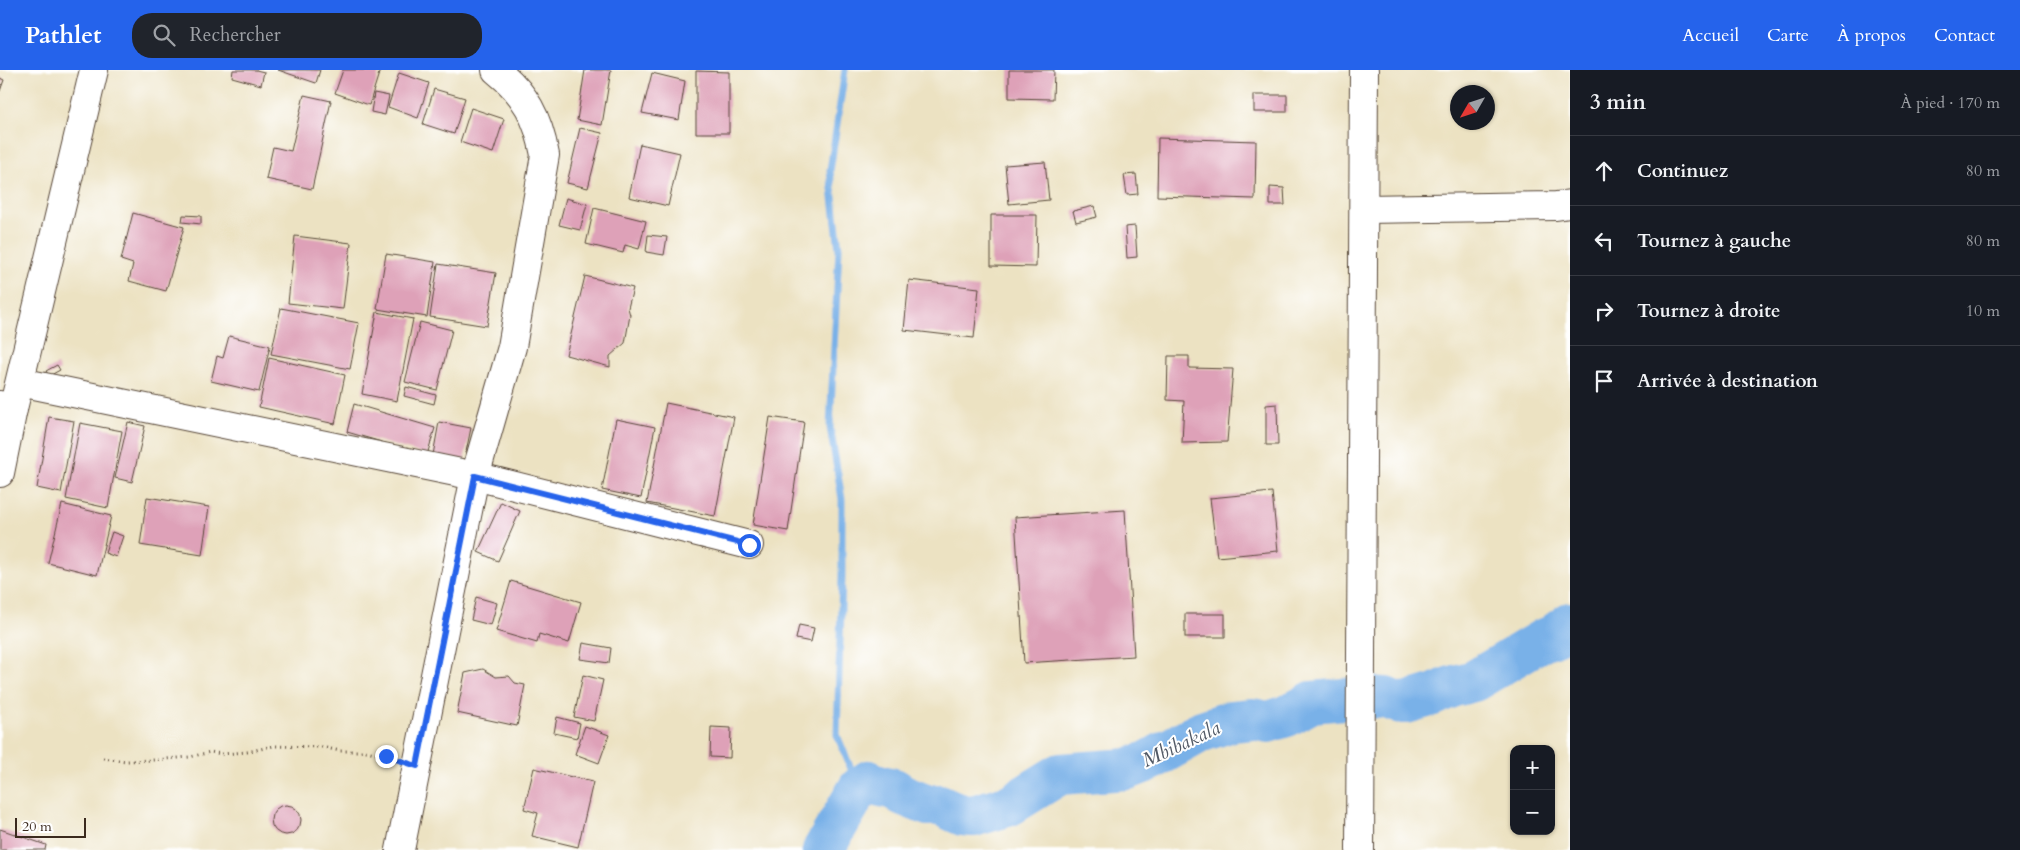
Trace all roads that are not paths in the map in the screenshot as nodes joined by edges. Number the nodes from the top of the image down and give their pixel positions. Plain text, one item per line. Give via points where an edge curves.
1 (94, 70) edge
2 (1364, 70) edge
3 (504, 72) edge
4 (1570, 204) edge
5 (1364, 209) junction
6 (20, 382) junction
7 (7, 407) edge
8 (0, 473) edge
9 (475, 476) junction
10 (749, 545) dead end
11 (400, 850) edge
12 (1360, 850) edge

1 - 6 street
2 - 5 street
3 - 9 street via 527,103 540,129 545,155 512,347
4 - 5 street
5 - 12 street
6 - 7 street
6 - 9 street
7 - 8 street
9 - 10 street
9 - 11 street

